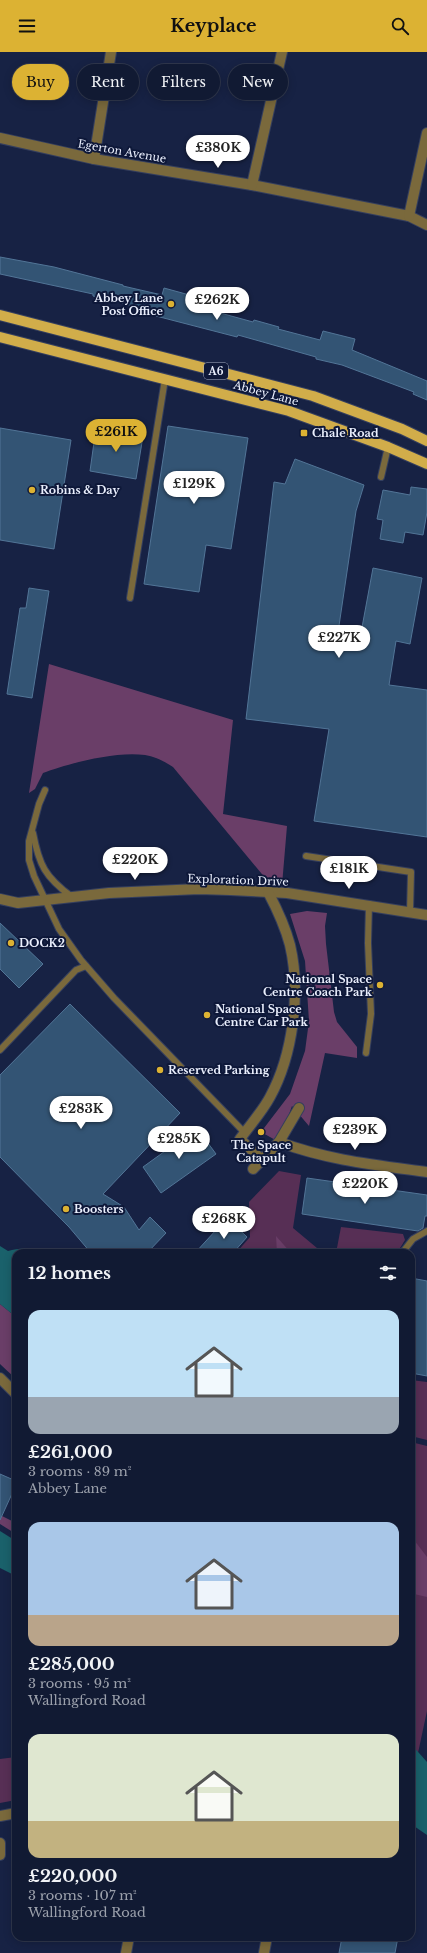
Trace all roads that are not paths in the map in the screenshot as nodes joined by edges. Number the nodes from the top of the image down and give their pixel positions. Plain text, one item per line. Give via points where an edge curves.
1 (112, 52) edge
2 (282, 52) edge
3 (427, 133) edge
4 (0, 138) edge
5 (94, 159) junction
6 (252, 185) junction
7 (408, 216) junction
8 (427, 225) edge
9 (0, 315) edge
10 (0, 337) edge
11 (165, 379) junction
12 (427, 441) edge
13 (388, 447) junction
14 (427, 464) edge
15 (381, 477) dead end
16 (130, 598) dead end
17 (45, 790) dead end
18 (32, 832) junction
19 (306, 856) dead end
20 (268, 892) junction
21 (72, 897) junction
22 (0, 899) edge
23 (46, 900) junction
24 (369, 904) junction
25 (410, 912) junction
26 (427, 915) edge
27 (86, 966) junction
28 (0, 1050) edge
29 (366, 1052) dead end
30 (300, 1108) dead end
31 (244, 1132) junction
32 (279, 1142) junction
33 (262, 1160) junction
34 (253, 1170) dead end
35 (427, 1172) edge
36 (427, 1231) edge
37 (405, 1249) edge
38 (0, 1378) edge
39 (12, 1390) edge
40 (12, 1814) edge
41 (0, 1816) edge
42 (0, 1843) edge
43 (0, 1856) edge
44 (128, 1941) edge
45 (266, 1941) edge
46 (126, 1953) edge
47 (264, 1953) edge

1 - 5 street
2 - 6 street
3 - 7 street
4 - 5 street, Egerton Avenue
5 - 6 street, Egerton Avenue
6 - 7 street, Egerton Avenue
7 - 8 street, Egerton Avenue
9 - 12 main road, Abbey Lane / A6 via 313,396
10 - 11 main road, Abbey Lane / A6
11 - 13 main road, Abbey Lane / A6 via 289,411
11 - 16 lane
13 - 14 main road, Abbey Lane / A6
13 - 15 lane
17 - 18 lane via 38,804
18 - 21 lane via 42,866 55,883
18 - 23 lane via 28,849 30,866
19 - 25 lane via 411,872
20 - 21 street, Exploration Drive via 199,889
20 - 24 street, Exploration Drive
20 - 31 street via 290,946 293,963 294,1016 281,1072 270,1097
21 - 23 street, Exploration Drive
22 - 23 street, Exploration Drive via 18,903
23 - 27 lane via 59,929
24 - 25 street, Exploration Drive
24 - 29 lane via 371,1014
25 - 26 street, Exploration Drive
27 - 28 lane via 76,970
27 - 31 lane
30 - 32 street
31 - 33 street via 240,1139
32 - 33 street
32 - 35 street via 333,1159
33 - 34 street
36 - 37 lane via 414,1239
38 - 39 street
40 - 41 street
42 - 43 street
44 - 46 street
45 - 47 street

